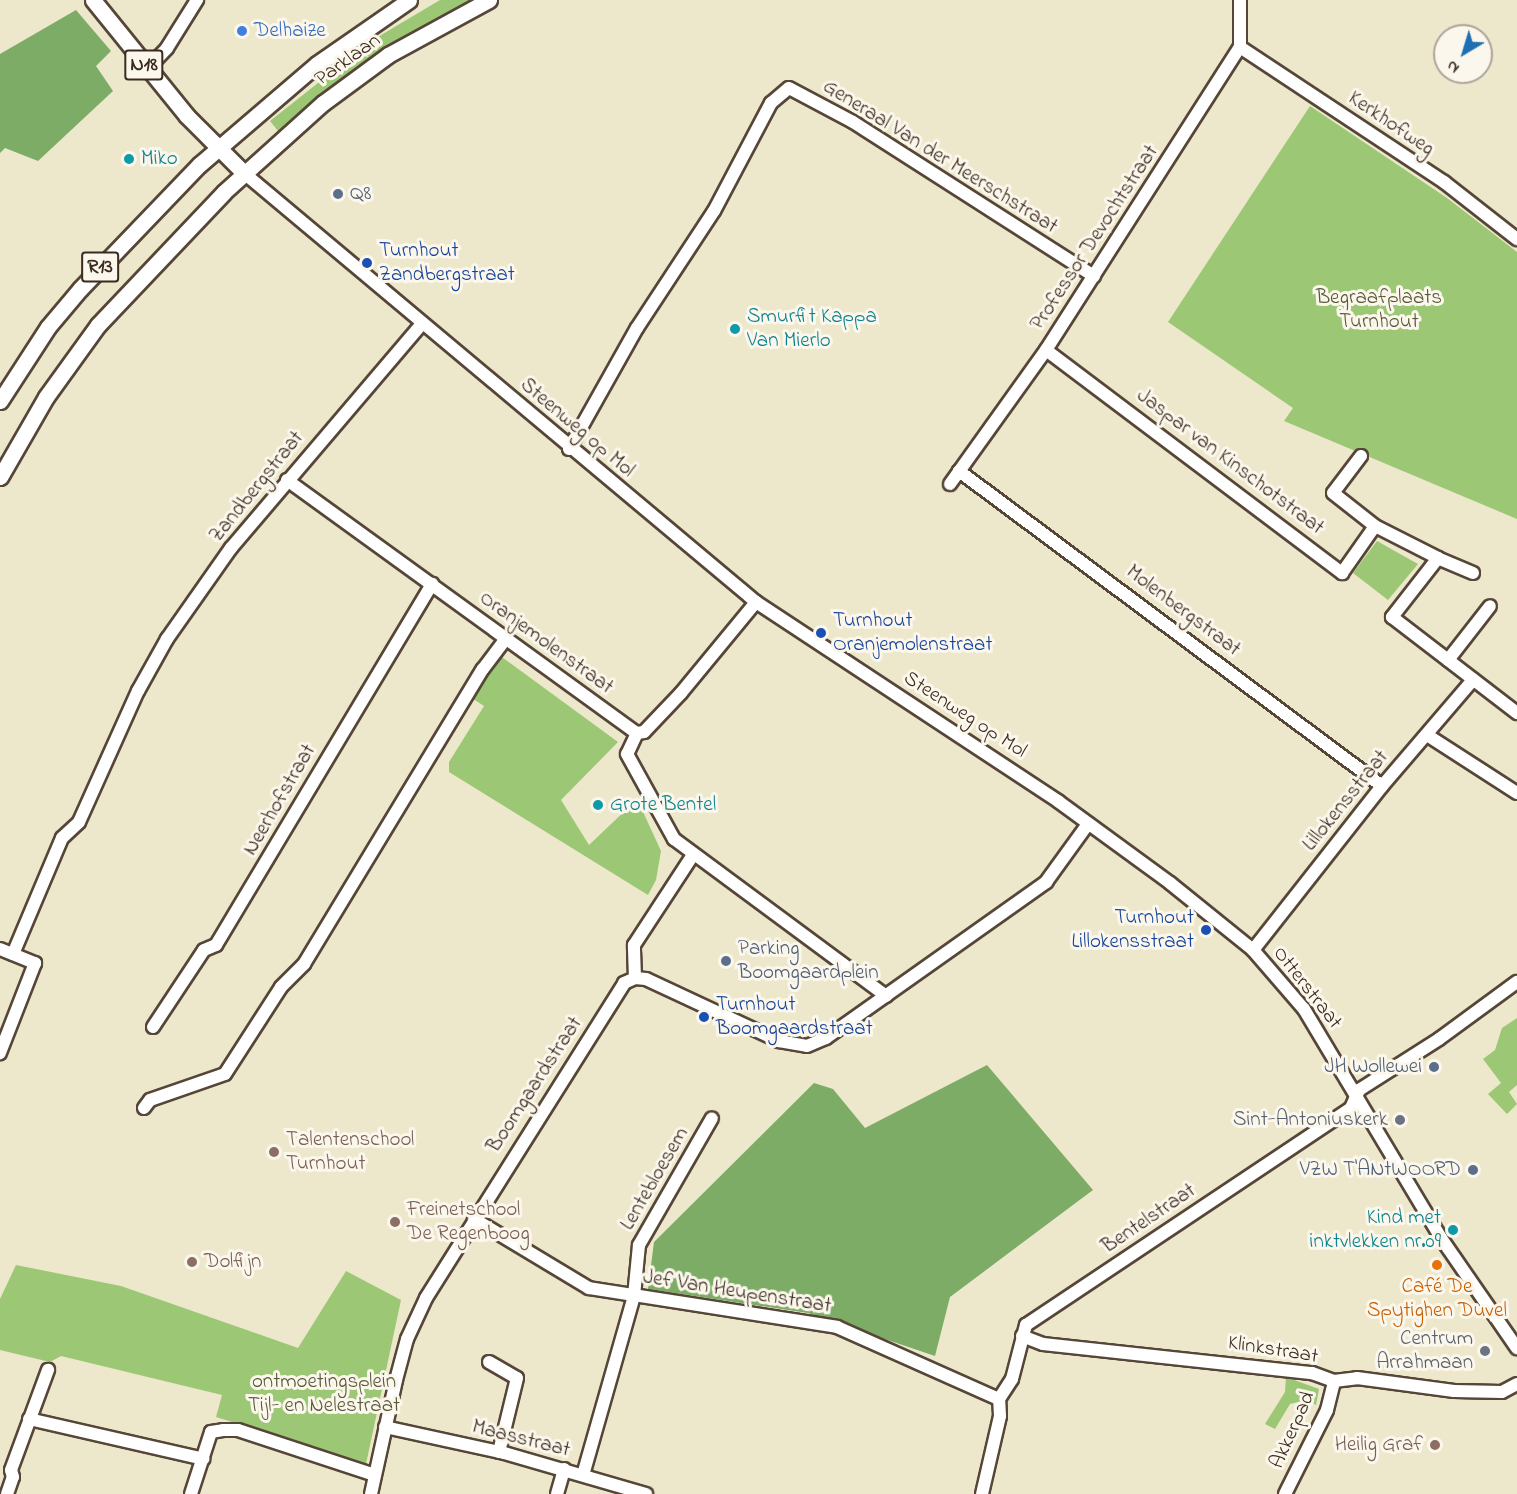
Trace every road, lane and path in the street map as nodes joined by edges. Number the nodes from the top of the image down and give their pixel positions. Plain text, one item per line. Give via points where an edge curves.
1 (93, 0) edge
2 (197, 0) edge
3 (409, 0) edge
4 (489, 0) edge
5 (1240, 0) edge
6 (1240, 46) junction
7 (147, 69) junction
8 (218, 147) junction
9 (244, 173) junction
10 (1517, 239) edge
11 (1094, 276) junction
12 (421, 325) junction
13 (1046, 350) junction
14 (0, 401) edge
15 (569, 449) junction
16 (1361, 456) dead end
17 (959, 471) junction
18 (0, 477) edge
19 (286, 480) junction
20 (950, 484) dead end
21 (1375, 526) junction
22 (1438, 558) junction
23 (1473, 573) dead end
24 (432, 584) junction
25 (756, 602) junction
26 (1490, 606) dead end
27 (506, 638) junction
28 (1450, 661) junction
29 (1473, 680) junction
30 (1517, 713) edge
31 (637, 733) junction
32 (1427, 735) junction
33 (1382, 786) junction
34 (1517, 793) edge
35 (1088, 824) junction
36 (693, 855) junction
37 (0, 949) edge
38 (1253, 950) junction
39 (13, 954) junction
40 (635, 978) junction
41 (1517, 982) edge
42 (886, 996) junction
43 (153, 1027) dead end
44 (0, 1053) edge
45 (1356, 1097) junction
46 (144, 1108) dead end
47 (712, 1118) dead end
48 (474, 1219) junction
49 (634, 1296) junction
50 (1023, 1336) junction
51 (1517, 1348) edge
52 (489, 1362) dead end
53 (48, 1371) dead end
54 (1334, 1381) junction
55 (1517, 1384) edge
56 (999, 1399) junction
57 (30, 1419) junction
58 (385, 1427) junction
59 (499, 1452) junction
60 (203, 1459) junction
61 (564, 1470) junction
62 (375, 1475) junction
63 (583, 1475) junction
64 (7, 1494) edge
65 (191, 1494) edge
66 (371, 1494) edge
67 (557, 1494) edge
68 (646, 1494) edge
69 (982, 1494) edge
70 (1285, 1494) edge

1 - 7 main road, Steenweg op Mol / N18
2 - 7 street via 167,48
3 - 8 main road, Parklaan / R13 via 317,64
4 - 9 main road, Parklaan / R13 via 388,55 323,103
5 - 6 street
6 - 10 street, Kerkhofweg via 1444,182
6 - 11 street, Professor Devochtstraat
7 - 8 main road, Steenweg op Mol / N18
8 - 9 main road, Steenweg op Mol / N18
8 - 14 main road, R13 via 80,289 48,327
9 - 12 street, Steenweg op Mol
9 - 18 main road, R13 via 146,270 98,325 46,397
11 - 13 street, Professor Devochtstraat
11 - 15 street, Generaal Van der Meerschstraat via 853,122 789,88 771,103 714,211 637,328
12 - 15 street, Steenweg op Mol
12 - 19 street, Zandbergstraat
13 - 17 street, Professor Devochtstraat
13 - 21 street, Jaspar van Kinschotstraat via 1229,484 1342,573
15 - 25 street, Steenweg op Mol
16 - 21 street, Jaspar van Kinschotstraat via 1333,493
17 - 20 street, Professor Devochtstraat
17 - 33 street, Molenbergstraat
19 - 24 street, Oranjemolenstraat
19 - 39 street, Zandbergstraat via 185,613 141,687 79,822 62,838
21 - 22 street, Jaspar van Kinschotstraat
22 - 23 street, Jaspar van Kinschotstraat
22 - 28 street via 1392,617
24 - 27 street, Oranjemolenstraat
24 - 43 street, Neerhofstraat via 216,945 204,950
25 - 31 street via 681,693 644,732
25 - 35 street, Steenweg op Mol
26 - 28 street
27 - 31 street, Oranjemolenstraat
27 - 46 street via 483,669 304,964 281,987 225,1074 150,1100
28 - 29 street
29 - 30 street
29 - 32 street, Lillokensstraat
31 - 36 street via 627,754 633,768 674,839
32 - 33 street, Lillokensstraat
32 - 34 street
33 - 38 street, Lillokensstraat
35 - 38 street, Otterstraat
35 - 42 street via 1046,882
36 - 40 street via 634,945
36 - 42 street
37 - 39 street
38 - 45 street, Otterstraat via 1304,1008
39 - 44 street via 35,963
40 - 42 street via 646,979 791,1046 807,1046 826,1038
40 - 48 street, Boomgaardstraat via 624,983 615,996
41 - 45 street, Bentelstraat via 1439,1039 1359,1090
45 - 50 street, Bentelstraat via 1351,1108 1057,1303 1026,1326
45 - 51 street, Otterstraat via 1441,1238
47 - 49 street, Lentebloesem via 639,1245
48 - 49 street, Jef Van Heupenstraat via 571,1280 589,1288
48 - 58 street, Boomgaardstraat via 426,1298 407,1339
49 - 56 street, Jef Van Heupenstraat via 837,1327
49 - 63 street, Lentebloesem
50 - 54 street, Klinkstraat via 1043,1344 1312,1373
50 - 56 street, Bentelstraat via 1012,1379
52 - 59 street via 517,1378
53 - 57 street
54 - 55 street, Klinkstraat via 1357,1378 1454,1391 1502,1392
54 - 70 street, Akkerpad via 1327,1410
56 - 69 street via 1000,1416
57 - 60 street
57 - 64 street
58 - 59 street, Maasstraat
58 - 62 street, Boomgaardstraat
59 - 61 street, Maasstraat
60 - 62 street via 211,1432 238,1430
60 - 65 street
61 - 63 street, Maasstraat
61 - 67 street
62 - 66 street, Boomgaardstraat
63 - 68 street, Maasstraat

